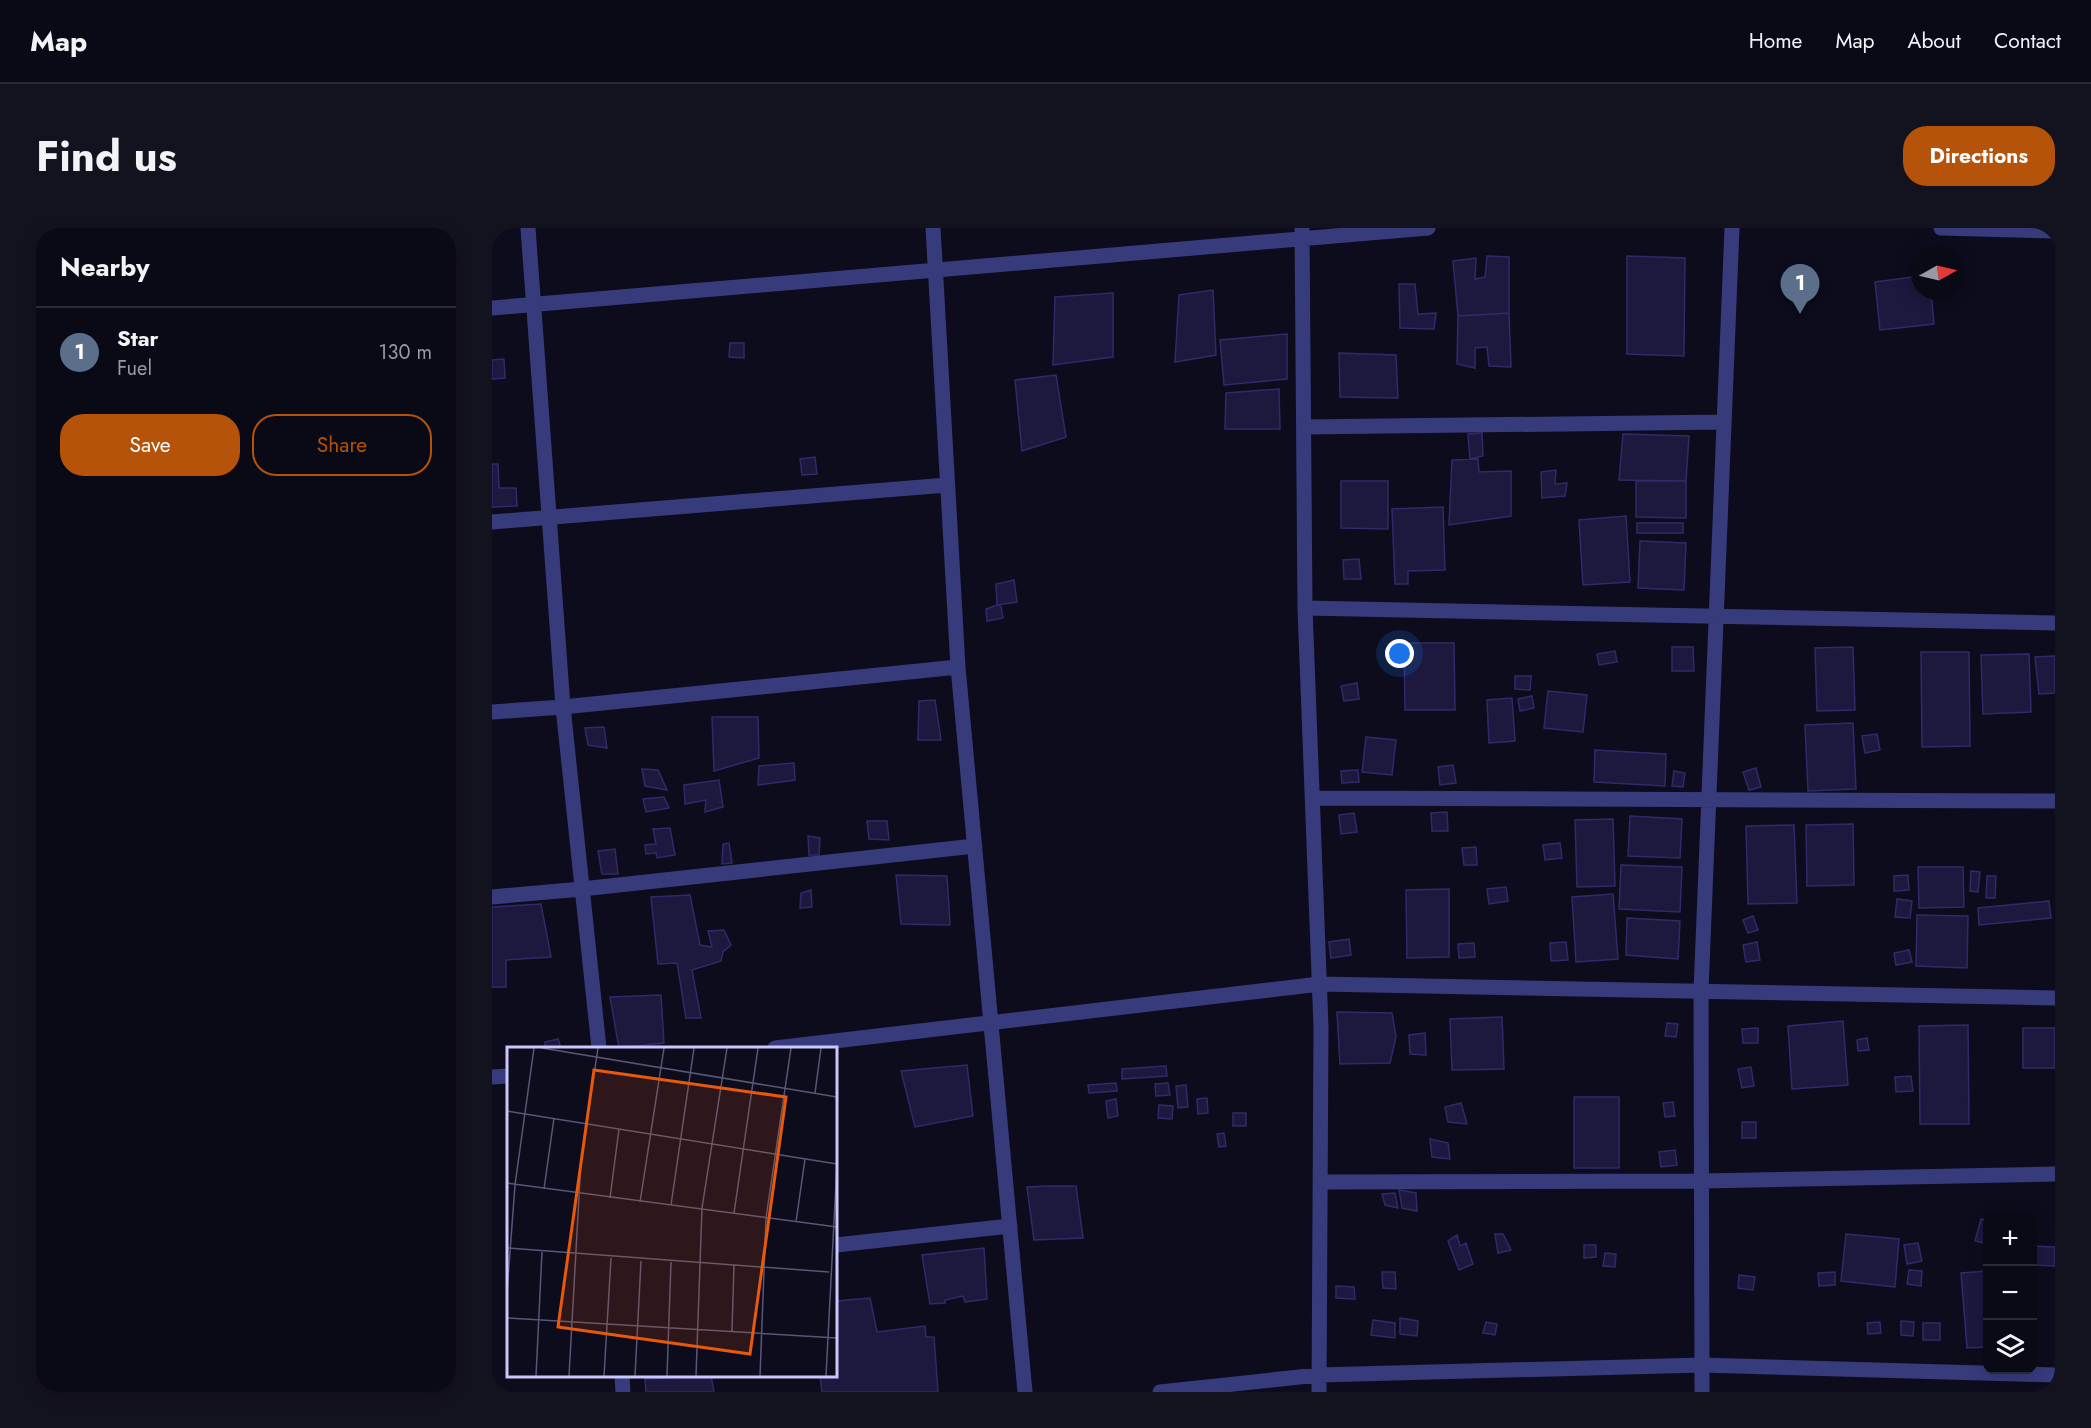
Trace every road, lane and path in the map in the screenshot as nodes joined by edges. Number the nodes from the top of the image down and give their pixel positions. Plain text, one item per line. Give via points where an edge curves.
1 (528, 228) edge
2 (933, 228) edge
3 (1428, 228) edge
4 (1732, 228) edge
5 (1941, 228) edge
6 (2055, 231) edge
7 (1302, 233) edge
8 (934, 272) junction
9 (534, 306) junction
10 (492, 308) edge
11 (1725, 422) junction
12 (1304, 427) junction
13 (947, 485) junction
14 (550, 518) junction
15 (492, 522) edge
16 (1305, 608) junction
17 (1717, 615) junction
18 (2055, 623) edge
19 (958, 667) junction
20 (563, 706) junction
21 (492, 712) edge
22 (1313, 798) junction
23 (1710, 799) junction
24 (2055, 801) edge
25 (975, 846) junction
26 (582, 889) junction
27 (492, 897) edge
28 (1320, 984) junction
29 (1701, 991) junction
30 (2055, 998) edge
31 (992, 1024) junction
32 (599, 1047) edge
33 (784, 1047) edge
34 (507, 1076) edge
35 (492, 1077) edge
36 (2055, 1174) edge
37 (1702, 1181) junction
38 (1320, 1182) junction
39 (1010, 1226) junction
40 (837, 1245) edge
41 (1702, 1365) junction
42 (1318, 1375) junction
43 (2055, 1375) edge
44 (622, 1377) edge
45 (623, 1392) edge
46 (1025, 1392) edge
47 (1160, 1392) edge
48 (1318, 1392) edge
49 (1702, 1392) edge

1 - 9 street
2 - 8 street
3 - 7 street
4 - 11 street
5 - 6 street
7 - 8 street
7 - 12 street
8 - 9 street via 756,284
8 - 13 street
9 - 10 street
9 - 14 street
11 - 12 street
11 - 17 street
12 - 16 street
13 - 14 street
13 - 19 street
14 - 15 street
14 - 20 street
16 - 17 street
16 - 22 street
17 - 18 street
17 - 23 street
19 - 20 street
19 - 25 street
20 - 21 street
20 - 26 street
22 - 23 street
22 - 28 street
23 - 24 street
23 - 29 street
25 - 26 street
25 - 31 street
26 - 27 street
26 - 32 street
28 - 29 street
28 - 31 street
28 - 38 street
29 - 30 street
29 - 37 street
31 - 33 street
31 - 39 street
34 - 35 street
36 - 37 street
37 - 38 street
37 - 41 street
38 - 42 street
39 - 40 street
39 - 46 street
41 - 42 street
41 - 43 street
41 - 49 street
42 - 47 street
42 - 48 street
44 - 45 street

